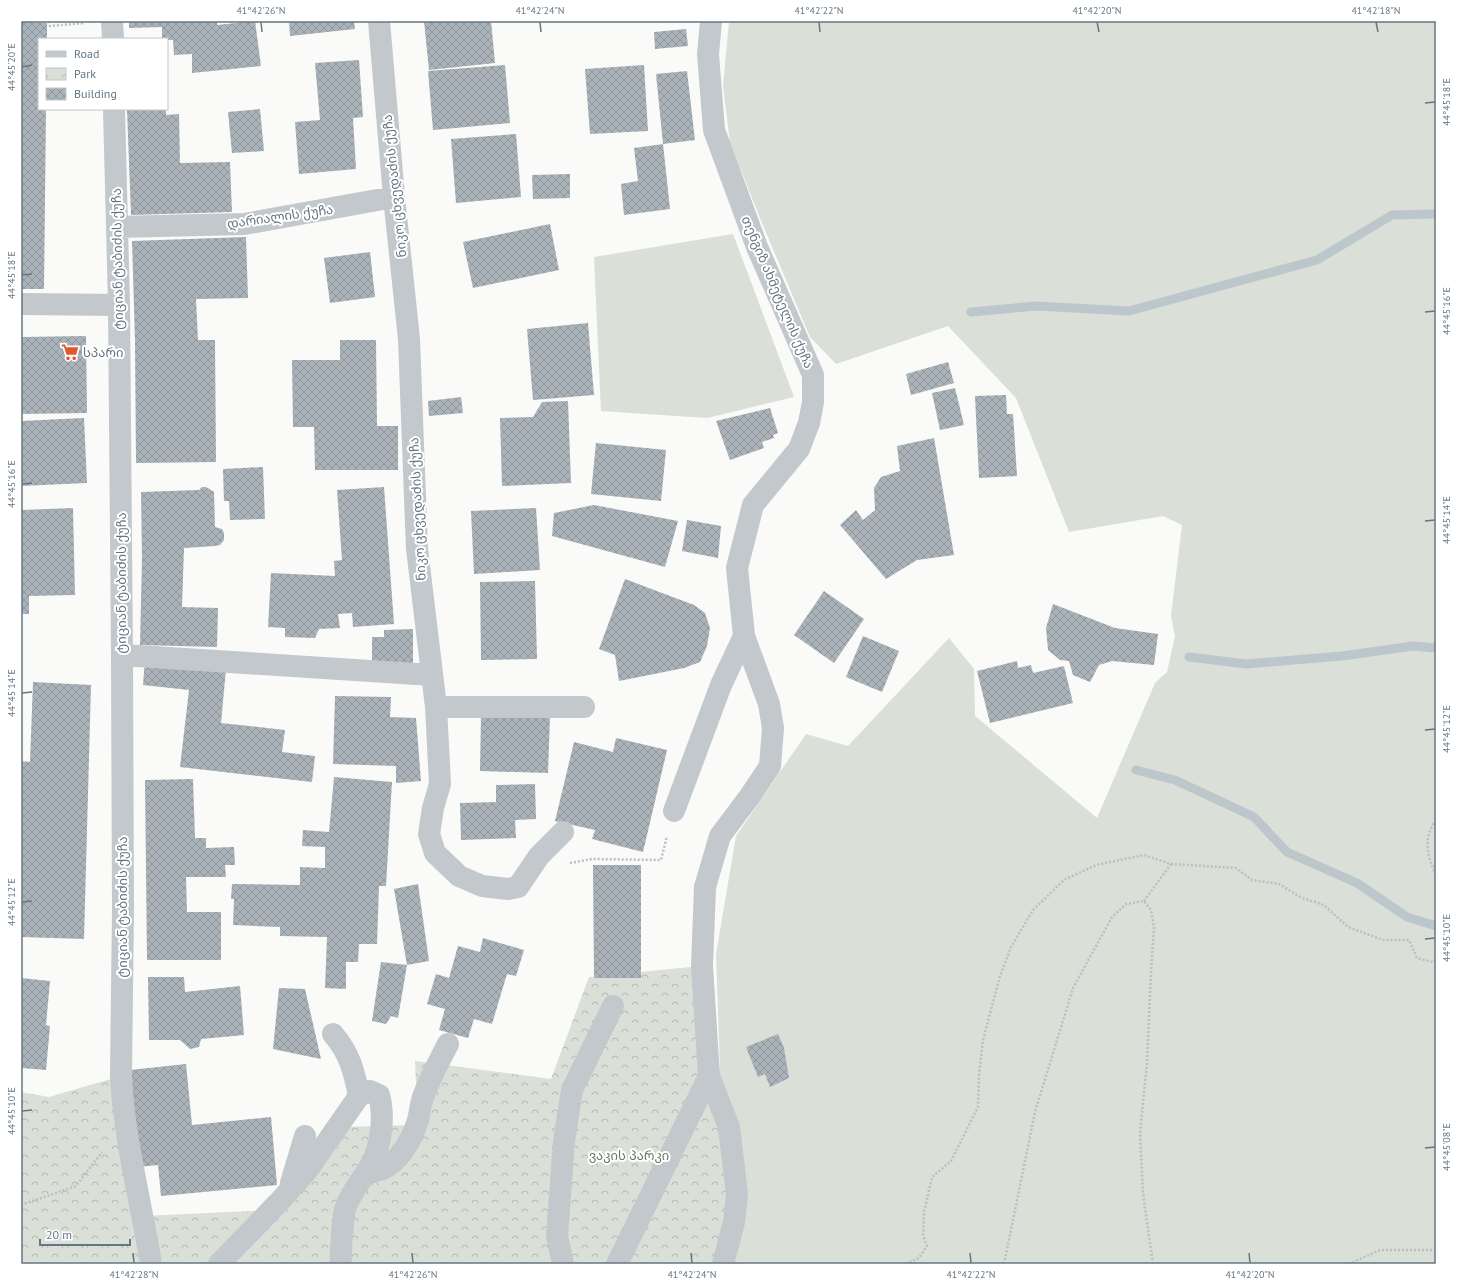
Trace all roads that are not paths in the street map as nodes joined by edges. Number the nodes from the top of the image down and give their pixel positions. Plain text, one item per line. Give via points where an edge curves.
1 (112, 21) edge
2 (379, 21) edge
3 (711, 21) edge
4 (113, 38) edge
5 (114, 110) edge
6 (394, 197) junction
7 (116, 227) junction
8 (21, 304) edge
9 (119, 305) junction
10 (744, 636) junction
11 (122, 655) junction
12 (432, 675) junction
13 (436, 707) junction
14 (584, 707) dead end
15 (674, 811) dead end
16 (563, 832) dead end
17 (613, 1006) dead end
18 (333, 1034) dead end
19 (448, 1044) dead end
20 (709, 1076) junction
21 (359, 1096) junction
22 (305, 1136) dead end
23 (370, 1166) junction
24 (288, 1192) junction
25 (151, 1264) edge
26 (219, 1264) edge
27 (341, 1264) edge
28 (563, 1264) edge
29 (617, 1264) edge
30 (724, 1264) edge

1 - 4 street
2 - 6 street, ნიკო ცხვედაძის ქუჩა
3 - 10 street, თენგიზ ახმეტელის ქუჩა via 708,54 714,130 757,247 813,375 813,402 809,423 799,449 753,506 737,568
5 - 7 street, ტიციან ტაბიძის ქუჩა
6 - 7 street, დარიალის ქუჩა via 244,224
6 - 12 street, ნიკო ცხვედაძის ქუჩა via 409,339 417,549
7 - 9 street, ტიციან ტაბიძის ქუჩა
8 - 9 street
9 - 11 street, ტიციან ტაბიძის ქუჩა
10 - 15 street via 721,685
10 - 20 street, თენგიზ ახმეტელის ქუჩა via 769,704 773,728 770,766 720,836 704,887 702,966
11 - 12 street
11 - 25 street, ტიციან ტაბიძის ქუჩა via 122,1095
12 - 13 street, ნიკო ცხვედაძის ქუჩა
13 - 14 street
13 - 16 street, ნიკო ცხვედაძის ქუჩა via 440,784 429,834 435,853 459,876 482,886 508,889 518,887 539,856
17 - 28 street via 572,1090 564,1141 557,1236
18 - 21 street via 349,1059
19 - 23 street via 423,1098 411,1138 396,1159 380,1170 374,1171
20 - 29 street
20 - 30 street via 729,1127 737,1194 734,1222
21 - 23 street via 370,1092 379,1095 382,1106 380,1134
21 - 24 street via 306,1172
22 - 24 street
23 - 27 street via 352,1193 345,1210
24 - 26 street

